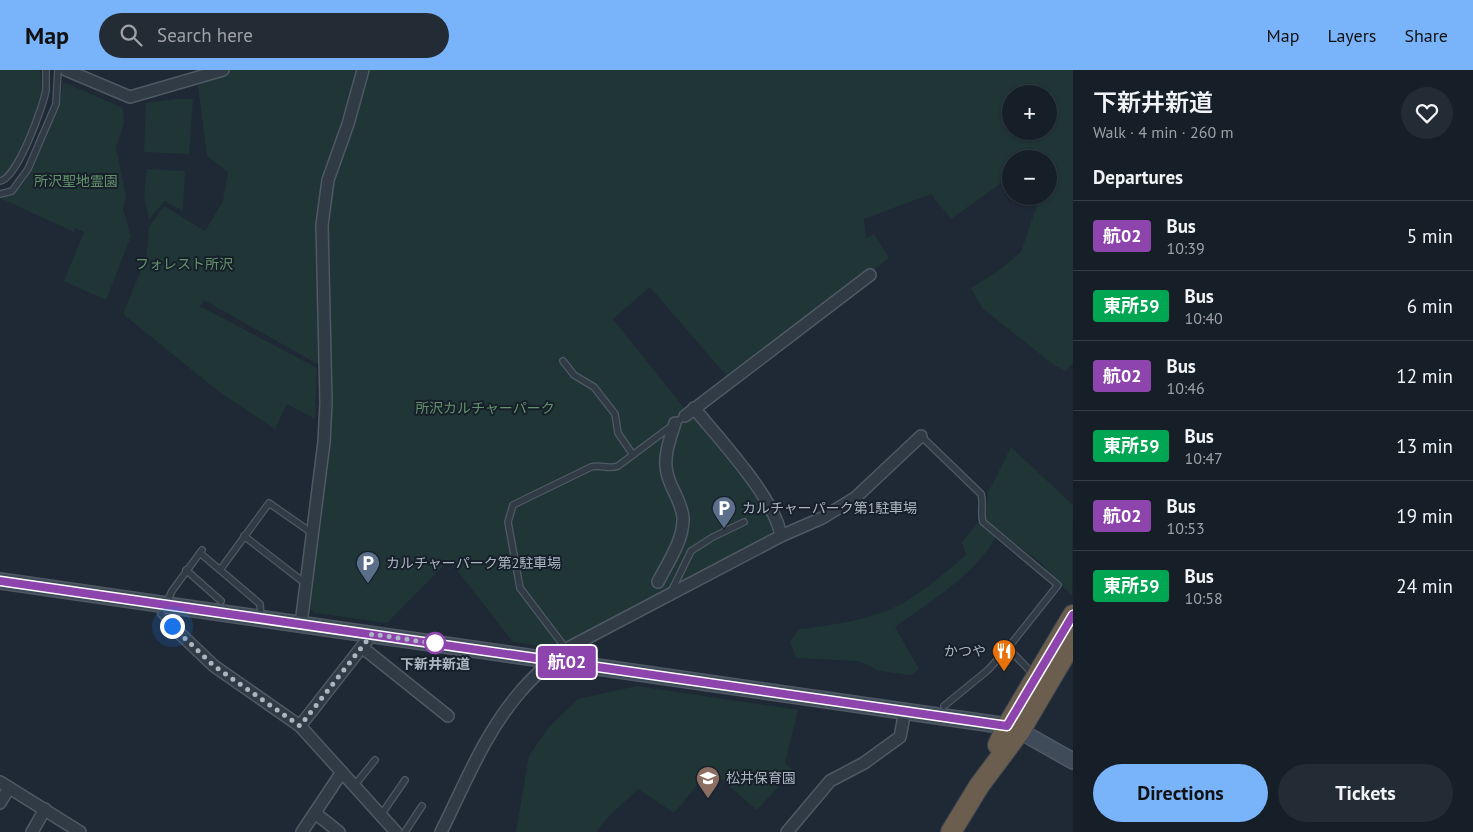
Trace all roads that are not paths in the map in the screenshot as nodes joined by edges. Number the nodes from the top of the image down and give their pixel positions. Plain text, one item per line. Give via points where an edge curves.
1 (46, 70) edge
2 (58, 70) edge
3 (66, 70) edge
4 (223, 70) edge
5 (363, 70) edge
6 (0, 181) edge
7 (0, 194) edge
8 (870, 275) dead end
9 (563, 361) dead end
10 (690, 412) junction
11 (675, 423) junction
12 (921, 436) joint
13 (633, 455) junction
14 (744, 522) dead end
15 (312, 533) junction
16 (244, 536) junction
17 (781, 536) junction
18 (186, 570) junction
19 (220, 570) junction
20 (0, 580) edge
21 (658, 582) dead end
22 (306, 584) junction
23 (670, 594) junction
24 (220, 601) dead end
25 (164, 609) junction
26 (1073, 615) edge
27 (261, 618) junction
28 (301, 624) junction
29 (172, 626) joint
30 (372, 634) junction
31 (1073, 641) edge
32 (363, 648) junction
33 (1008, 648) junction
34 (559, 657) junction
35 (1036, 677) junction
36 (944, 706) dead end
37 (905, 711) junction
38 (448, 716) dead end
39 (300, 726) junction
40 (1014, 728) junction
41 (375, 760) dead end
42 (1073, 761) edge
43 (342, 772) junction
44 (405, 780) dead end
45 (5, 785) edge
46 (354, 786) junction
47 (0, 803) edge
48 (422, 806) dead end
49 (45, 809) junction
50 (315, 813) junction
51 (380, 817) junction
52 (32, 832) edge
53 (80, 832) edge
54 (302, 832) edge
55 (339, 832) edge
56 (396, 832) edge
57 (405, 832) edge
58 (441, 832) edge
59 (787, 832) edge
60 (951, 832) edge

1 - 6 lane via 46,90 40,111 18,163 11,175
2 - 7 lane via 56,104 28,169 12,191
3 - 4 street via 130,98
5 - 15 street via 328,180 322,225 326,403
8 - 10 street
9 - 13 lane via 574,375 594,387 614,414 618,433
10 - 11 lane
10 - 17 street via 761,493
11 - 13 lane
11 - 21 street via 666,451 666,463 680,505 682,524 679,542
12 - 17 street via 855,498 822,518
12 - 33 lane via 981,494 983,522 1058,585
13 - 34 lane via 612,469 592,466 514,505 509,514 520,588
14 - 23 lane via 692,551
15 - 16 lane via 269,503
15 - 22 street
16 - 19 lane
16 - 22 lane
17 - 23 street
18 - 19 lane via 201,551
18 - 24 lane
18 - 25 lane
19 - 27 lane via 260,604
20 - 25 street
22 - 28 street
23 - 34 street
25 - 27 street
25 - 29 lane
26 - 35 highway
27 - 28 street
28 - 30 street
29 - 39 street via 214,666
30 - 32 street
30 - 34 street
31 - 40 highway
32 - 38 street
32 - 39 street
33 - 35 lane
33 - 36 lane via 988,670
34 - 37 street
34 - 58 street via 521,691 496,726 475,760
35 - 40 highway
37 - 40 street
37 - 59 street via 900,738 864,763 830,780
39 - 43 street
40 - 42 street
40 - 60 highway
41 - 46 lane
43 - 46 street
43 - 50 street
44 - 51 lane
45 - 47 street
45 - 49 street
46 - 51 street
48 - 57 lane
49 - 52 street
49 - 53 street
50 - 54 street
50 - 55 street
51 - 56 street

